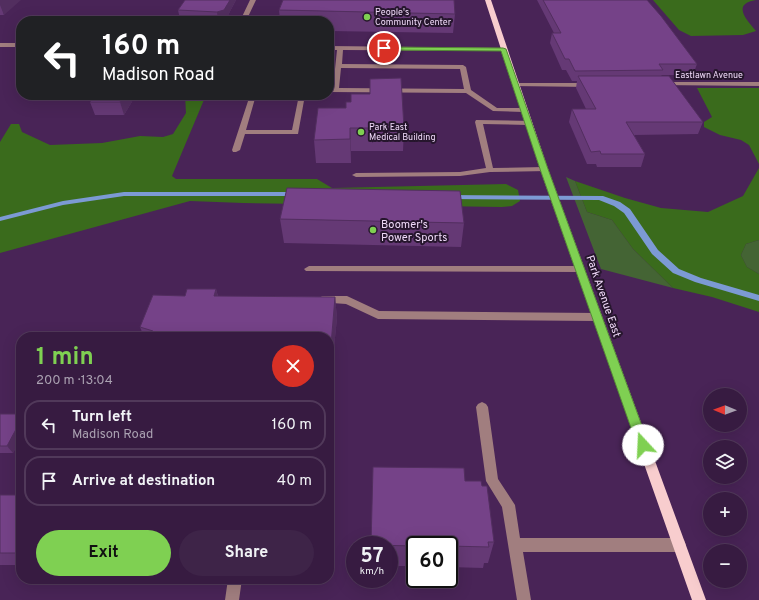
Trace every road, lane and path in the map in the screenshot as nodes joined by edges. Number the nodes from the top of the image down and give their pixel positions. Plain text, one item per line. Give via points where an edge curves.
1 (253, 0) edge
2 (488, 0) edge
3 (245, 16) edge
4 (0, 45) edge
5 (16, 45) edge
6 (334, 48) edge
7 (340, 48) junction
8 (503, 49) junction
9 (338, 66) junction
10 (334, 82) edge
11 (656, 84) edge
12 (759, 84) edge
13 (515, 85) junction
14 (593, 85) edge
15 (334, 90) edge
16 (468, 91) junction
17 (251, 100) edge
18 (301, 100) edge
19 (523, 110) junction
20 (528, 123) junction
21 (241, 132) junction
22 (236, 150) dead end
23 (490, 170) junction
24 (546, 173) junction
25 (356, 175) dead end
26 (309, 269) dead end
27 (580, 269) junction
28 (308, 300) edge
29 (597, 317) junction
30 (482, 407) dead end
31 (515, 544) junction
32 (679, 545) junction
33 (234, 584) edge
34 (232, 600) edge
35 (524, 600) edge
36 (698, 600) edge

1 - 3 street
2 - 8 main road, Park Avenue East
4 - 5 street
6 - 7 street
7 - 8 street
7 - 9 street
8 - 13 main road, Park Avenue East
9 - 10 street
9 - 16 street via 463,67
11 - 12 street, Eastlawn Avenue
13 - 14 street
13 - 19 main road, Park Avenue East
15 - 16 street
16 - 19 street via 496,110
17 - 21 street
18 - 21 street via 295,132
19 - 20 main road, Park Avenue East
20 - 23 street via 479,122
20 - 24 main road, Park Avenue East
21 - 22 street
23 - 24 street
23 - 25 street via 460,174
24 - 27 main road, Park Avenue East
26 - 27 street
27 - 29 main road, Park Avenue East
28 - 29 street via 347,300 378,315
29 - 32 main road, Park Avenue East
30 - 31 street via 492,481 508,505
31 - 32 street
31 - 35 street
32 - 36 main road, Park Avenue East
33 - 34 street

